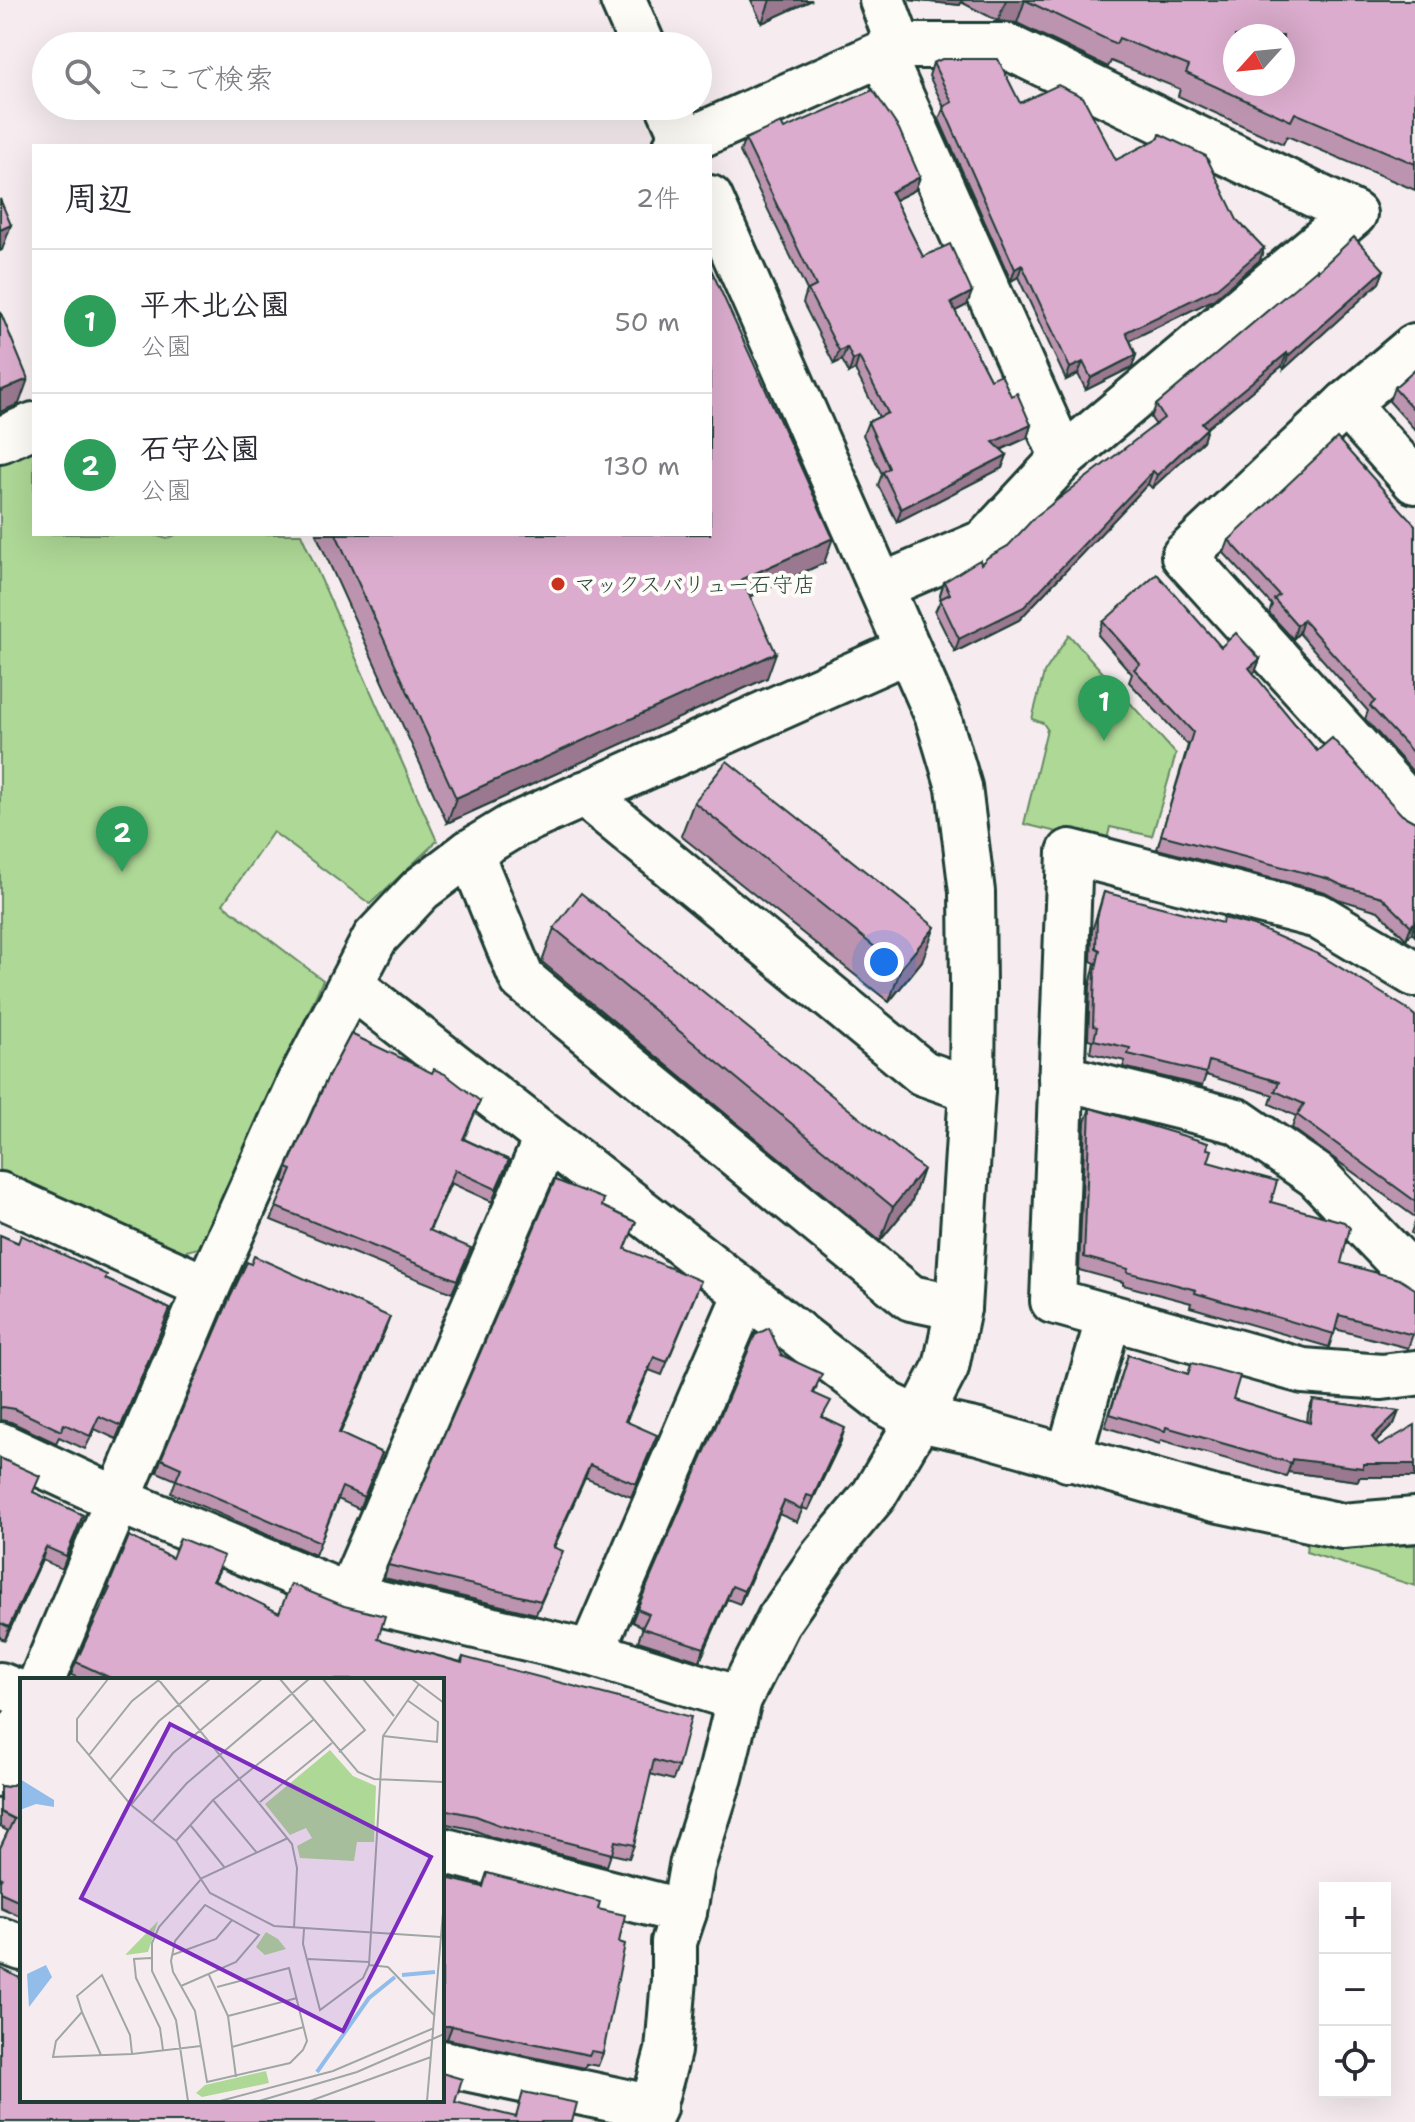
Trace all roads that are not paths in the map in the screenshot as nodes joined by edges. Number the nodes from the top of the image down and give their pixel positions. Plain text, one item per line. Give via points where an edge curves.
1 (623, 0) edge
2 (882, 0) edge
3 (637, 32) edge
4 (891, 50) junction
5 (679, 135) edge
6 (712, 203) edge
7 (1415, 346) edge
8 (1346, 404) junction
9 (32, 426) edge
10 (0, 440) edge
11 (1063, 458) junction
12 (1415, 481) edge
13 (882, 586) junction
14 (908, 650) junction
15 (584, 794) junction
16 (1415, 811) edge
17 (470, 852) junction
18 (1415, 974) edge
19 (352, 986) junction
20 (1061, 1077) junction
21 (972, 1090) junction
22 (546, 1139) junction
23 (0, 1195) edge
24 (1415, 1278) edge
25 (207, 1288) junction
26 (745, 1296) junction
27 (958, 1308) junction
28 (1109, 1317) junction
29 (1415, 1373) edge
30 (919, 1419) junction
31 (0, 1445) edge
32 (1068, 1459) junction
33 (118, 1500) junction
34 (1415, 1520) edge
35 (349, 1596) junction
36 (591, 1653) junction
37 (43, 1678) edge
38 (0, 1685) edge
39 (20, 1693) edge
40 (739, 1699) junction
41 (20, 1730) edge
42 (0, 1775) edge
43 (444, 1851) edge
44 (684, 1912) junction
45 (0, 1940) edge
46 (20, 1947) edge
47 (444, 2063) edge
48 (651, 2115) edge

1 - 3 street
2 - 4 street
4 - 5 street
4 - 11 street
4 - 11 street via 1006,46 1354,214
6 - 13 street
7 - 8 street
8 - 12 street
8 - 16 street via 1184,556
9 - 10 street
11 - 13 street via 985,542
13 - 14 street
14 - 15 street
14 - 21 street via 938,717 959,787 972,892
15 - 17 street
15 - 21 street via 923,1073
17 - 19 street via 421,889 375,938
17 - 27 street via 522,979 911,1298
18 - 20 street via 1318,916 1070,852
19 - 22 street
19 - 25 street via 300,1081
20 - 24 street via 1237,1121 1316,1175
20 - 28 street via 1053,1301
21 - 27 street
22 - 26 street
22 - 35 street
23 - 25 street
25 - 33 street
26 - 30 street via 889,1405
26 - 36 street
27 - 30 street via 946,1367
28 - 29 street via 1303,1371 1382,1377
28 - 32 street
30 - 32 street
30 - 40 street via 874,1495 779,1620
31 - 33 street
32 - 34 street via 1342,1526
33 - 35 street
33 - 37 street
35 - 36 street
36 - 40 street
38 - 39 street
40 - 44 street
41 - 42 street
43 - 44 street
44 - 48 street via 674,1942 668,2051
45 - 46 street
47 - 48 street

